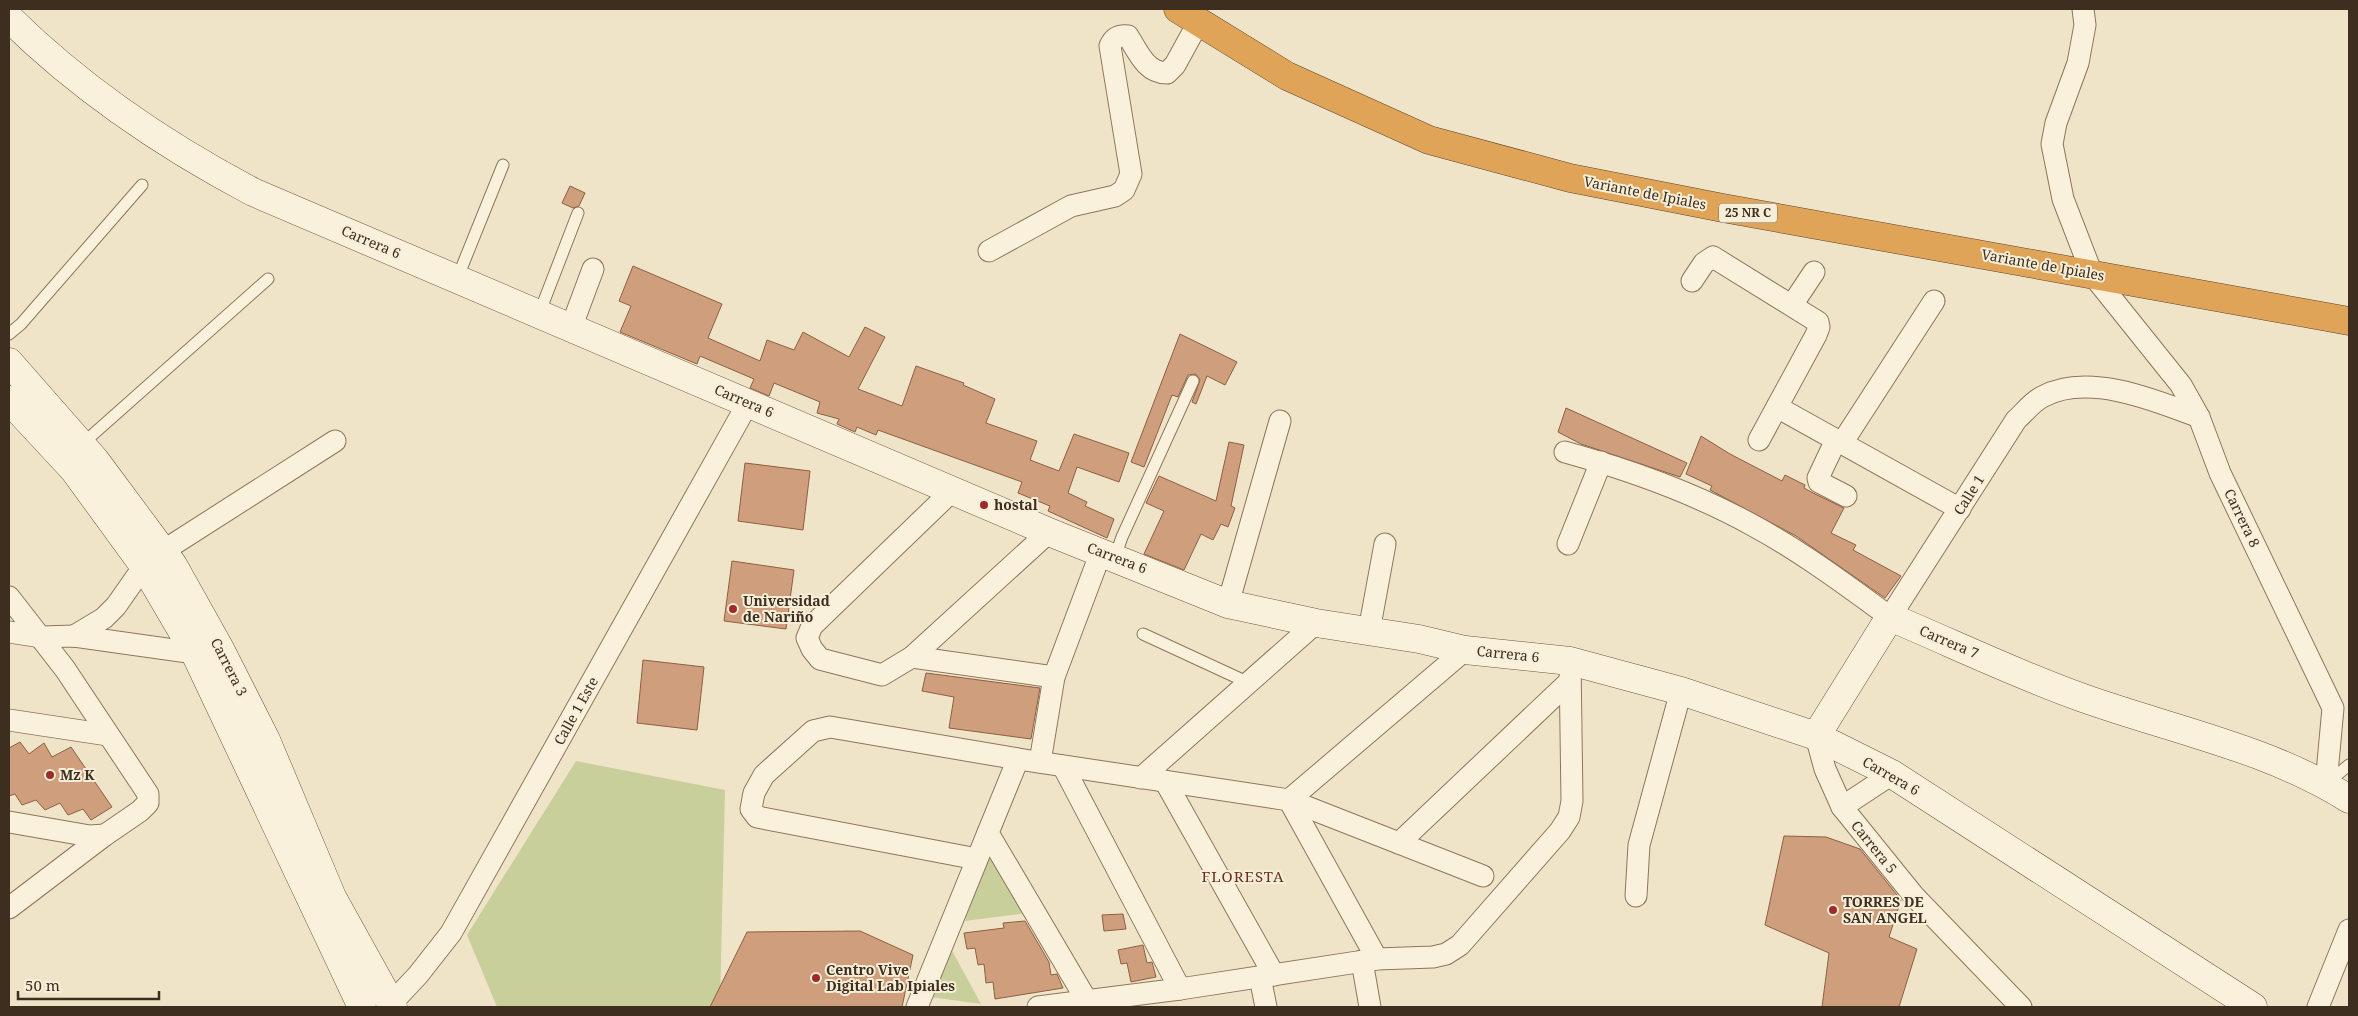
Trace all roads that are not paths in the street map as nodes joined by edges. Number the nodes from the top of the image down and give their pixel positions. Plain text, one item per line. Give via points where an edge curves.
1 (2083, 9) edge
2 (1188, 16) edge
3 (9, 18) edge
4 (503, 165) dead end
5 (142, 185) dead end
6 (578, 213) dead end
7 (989, 252) dead end
8 (593, 269) dead end
9 (1814, 272) dead end
10 (2092, 274) junction
11 (268, 279) dead end
12 (457, 279) junction
13 (1692, 281) dead end
14 (1934, 301) dead end
15 (1792, 305) junction
16 (539, 314) junction
17 (2349, 321) edge
18 (571, 328) junction
19 (9, 334) edge
20 (9, 362) edge
21 (1193, 382) dead end
22 (9, 400) edge
23 (748, 403) junction
24 (1777, 407) junction
25 (2199, 417) junction
26 (1280, 421) dead end
27 (48, 425) junction
28 (1759, 440) dead end
29 (335, 441) dead end
30 (1840, 442) junction
31 (82, 445) junction
32 (1565, 452) dead end
33 (1601, 462) junction
34 (952, 490) junction
35 (1846, 496) dead end
36 (1960, 509) junction
37 (1049, 532) junction
38 (1385, 544) dead end
39 (1568, 544) dead end
40 (1108, 554) junction
41 (153, 559) junction
42 (9, 597) edge
43 (1228, 604) junction
44 (1890, 617) junction
45 (1316, 623) junction
46 (1369, 631) junction
47 (9, 632) edge
48 (1143, 634) dead end
49 (74, 636) junction
50 (42, 637) junction
51 (1465, 650) junction
52 (208, 651) junction
53 (912, 657) junction
54 (1570, 671) junction
55 (1054, 677) junction
56 (1249, 682) junction
57 (1681, 691) junction
58 (9, 720) edge
59 (108, 735) junction
60 (1816, 736) junction
61 (1018, 759) junction
62 (1040, 762) junction
63 (2349, 765) edge
64 (1063, 766) junction
65 (1892, 774) junction
66 (1141, 778) junction
67 (1165, 781) junction
68 (2326, 784) junction
69 (2349, 799) edge
70 (1289, 800) junction
71 (1842, 807) junction
72 (9, 822) edge
73 (988, 833) junction
74 (105, 835) junction
75 (1399, 842) junction
76 (977, 859) junction
77 (1484, 876) dead end
78 (1636, 896) dead end
79 (9, 908) edge
80 (2349, 930) edge
81 (1369, 960) junction
82 (1267, 976) junction
83 (1176, 996) edge
84 (1077, 1004) edge
85 (391, 1006) edge
86 (362, 1007) edge
87 (917, 1007) edge
88 (1038, 1007) edge
89 (1266, 1007) edge
90 (1370, 1007) edge
91 (2021, 1007) edge
92 (2253, 1007) edge
93 (2318, 1007) edge

1 - 10 street, Carrera 8 via 2086,25 2078,63 2056,123 2052,144 2062,199
2 - 7 street via 1175,65 1167,73 1153,71 1128,36 1117,36 1112,40 1110,46 1132,174 1124,190 1115,196 1071,206
2 - 10 highway, Variante de Ipiales / 25 NR C via 1287,76 1429,140 1570,178
3 - 12 main road, Carrera 6 via 102,100 212,171 253,192
4 - 12 lane
5 - 19 lane
6 - 16 lane
8 - 18 street
9 - 15 street
10 - 17 highway, Variante de Ipiales / 25 NR C
10 - 25 street, Carrera 8 via 2181,385
11 - 31 lane
12 - 16 main road, Carrera 6
13 - 15 street via 1704,262 1713,257
14 - 30 street
15 - 24 street via 1814,318 1820,327
16 - 18 main road, Carrera 6
18 - 23 main road, Carrera 6
20 - 27 main road, Carrera 3
21 - 40 lane via 1122,537
22 - 27 main road, Carrera 3
23 - 34 main road, Carrera 6
23 - 85 street, Calle 1 Este via 451,933
24 - 28 street
24 - 30 street
25 - 36 street, Calle 1 via 2130,392 2075,388 2042,397 2016,420
25 - 68 street, Carrera 8 via 2220,474 2333,708
26 - 43 street
27 - 31 main road, Carrera 3
27 - 41 main road, Carrera 3 via 74,470
29 - 41 street
30 - 35 street via 1818,478 1819,482
30 - 36 street
31 - 41 main road, Carrera 3
32 - 33 street, Carrera 7
33 - 39 street
33 - 44 street, Carrera 7 via 1678,490 1753,525 1824,568
34 - 37 main road, Carrera 6
34 - 53 street via 812,626 807,638 820,659 882,675
36 - 44 street, Calle 1
37 - 40 main road, Carrera 6
37 - 53 street
38 - 46 street
40 - 43 main road, Carrera 6
40 - 55 street
41 - 49 street via 104,618
41 - 52 main road, Carrera 3 via 173,565
42 - 50 street
43 - 45 main road, Carrera 6
44 - 60 main road, Calle 1
44 - 68 main road, Carrera 7 via 2082,698 2266,756
45 - 46 main road, Carrera 6
45 - 56 street
46 - 51 main road, Carrera 6
47 - 50 street
48 - 56 lane
49 - 50 street
49 - 52 street
50 - 59 street
51 - 54 main road, Carrera 6
51 - 70 street
52 - 85 main road, Carrera 3 via 266,740 332,897
52 - 86 main road, Carrera 3
53 - 55 street
54 - 57 main road, Carrera 6
54 - 75 street
54 - 81 street via 1572,802 1569,817 1560,831 1460,946 1433,957
55 - 62 street
56 - 66 street
57 - 60 main road, Carrera 6
57 - 78 street via 1639,845
58 - 59 street
59 - 74 street via 148,794 148,803
60 - 65 main road, Carrera 6
60 - 71 street, Carrera 5 via 1825,769
61 - 62 street
61 - 73 street
61 - 76 street via 830,727 813,731 764,775 754,793 752,809 757,817
62 - 64 street
63 - 68 lane
64 - 66 street
64 - 83 street
65 - 71 street
65 - 92 main road, Carrera 6
66 - 67 street
67 - 70 street
67 - 82 street
68 - 69 main road, Carrera 7
70 - 75 street
70 - 81 street
71 - 91 street, Carrera 5 via 1914,896
72 - 74 street via 90,836
73 - 76 street
73 - 84 street
74 - 79 street
75 - 77 street
76 - 87 street
80 - 93 street
81 - 82 street
81 - 90 street
82 - 83 street
82 - 89 street
83 - 84 street
84 - 88 street

